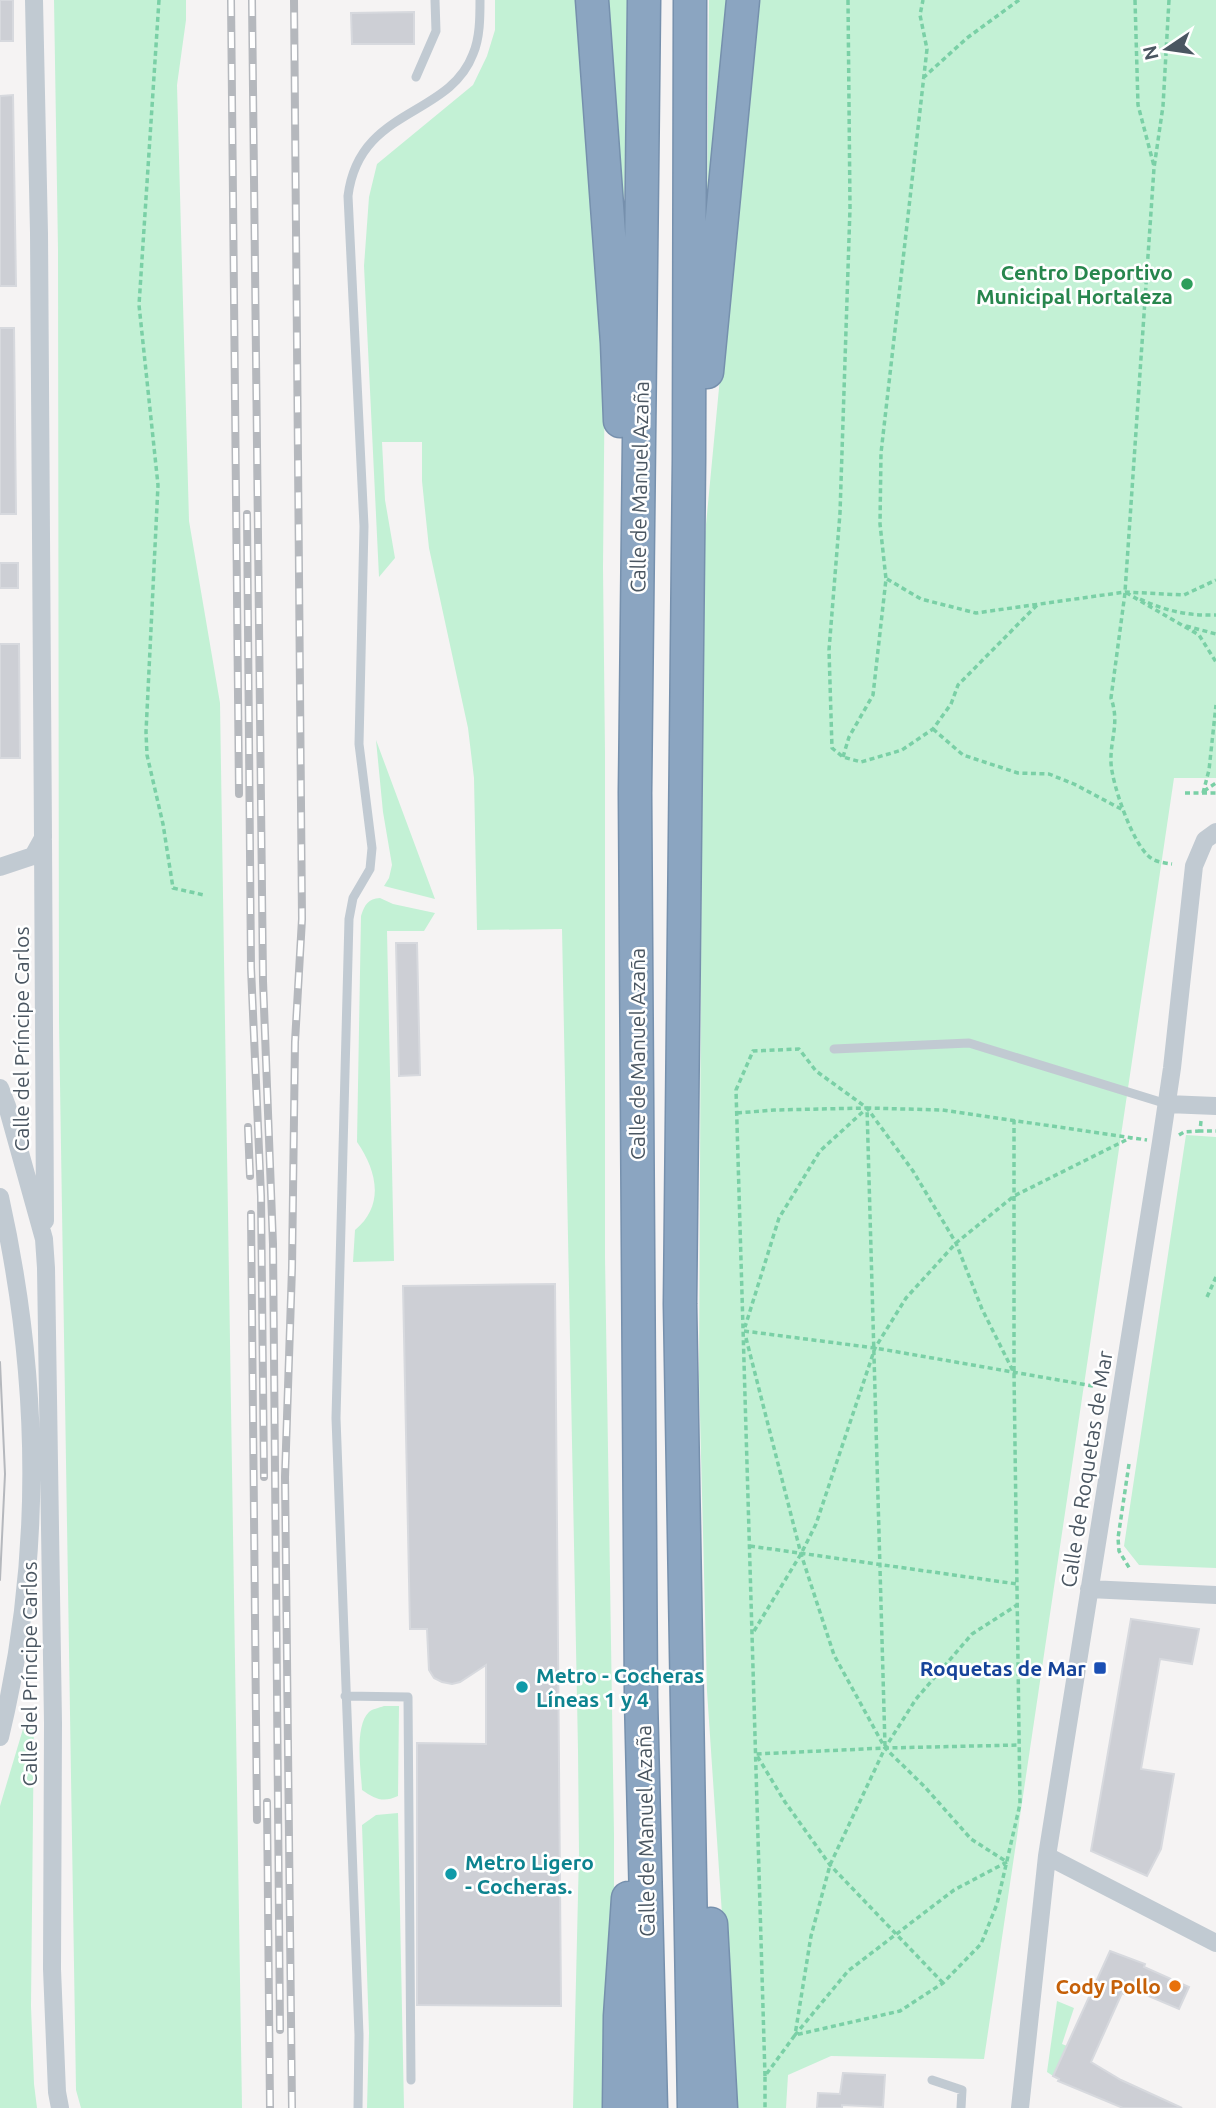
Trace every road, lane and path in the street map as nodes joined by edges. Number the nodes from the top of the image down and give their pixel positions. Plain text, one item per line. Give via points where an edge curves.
1 (34, 0) edge
2 (159, 0) edge
3 (435, 0) edge
4 (480, 0) edge
5 (592, 0) edge
6 (645, 0) edge
7 (690, 0) edge
8 (743, 0) edge
9 (848, 0) edge
10 (923, 0) edge
11 (1019, 0) edge
12 (1135, 0) edge
13 (1169, 0) edge
14 (416, 78) dead end
15 (923, 78) junction
16 (1154, 168) junction
17 (689, 459) junction
18 (886, 579) junction
19 (1216, 580) edge
20 (1125, 592) junction
21 (1038, 604) junction
22 (1216, 615) edge
23 (1177, 624) junction
24 (1216, 634) edge
25 (1216, 662) edge
26 (1216, 705) edge
27 (933, 729) junction
28 (843, 757) junction
29 (1216, 783) edge
30 (635, 793) junction
31 (1185, 793) dead end
32 (1203, 793) junction
33 (1216, 793) edge
34 (1124, 810) junction
35 (1210, 836) edge
36 (43, 838) junction
37 (1172, 864) dead end
38 (0, 867) edge
39 (204, 895) dead end
40 (834, 1049) dead end
41 (0, 1088) edge
42 (1167, 1104) junction
43 (1216, 1106) edge
44 (867, 1108) junction
45 (737, 1113) junction
46 (1014, 1120) junction
47 (1132, 1137) junction
48 (1161, 1142) junction
49 (1014, 1196) junction
50 (0, 1197) edge
51 (44, 1239) junction
52 (956, 1242) junction
53 (1216, 1277) edge
54 (1207, 1297) dead end
55 (744, 1331) junction
56 (874, 1348) junction
57 (1014, 1373) junction
58 (1093, 1385) dead end
59 (750, 1546) junction
60 (801, 1554) junction
61 (880, 1565) junction
62 (1017, 1584) junction
63 (1089, 1589) junction
64 (1216, 1595) edge
65 (1017, 1605) junction
66 (752, 1632) junction
67 (345, 1696) junction
68 (641, 1698) junction
69 (0, 1737) edge
70 (1019, 1745) junction
71 (885, 1748) junction
72 (756, 1754) junction
73 (687, 1756) junction
74 (1047, 1856) junction
75 (1007, 1861) junction
76 (830, 1866) junction
77 (894, 1934) junction
78 (1216, 1943) edge
79 (943, 1983) junction
80 (795, 2035) junction
81 (765, 2076) junction
82 (411, 2080) dead end
83 (932, 2080) dead end
84 (60, 2108) edge
85 (358, 2108) edge
86 (619, 2108) edge
87 (652, 2108) edge
88 (694, 2108) edge
89 (720, 2108) edge
90 (765, 2108) edge
91 (961, 2108) edge
92 (1020, 2108) edge

1 - 36 street, Calle del Príncipe Carlos
2 - 39 path via 139,305 158,485 147,755 173,888
3 - 14 lane via 436,31
4 - 67 lane via 477,40 465,68 448,87 365,147 350,177 348,196 363,526 359,744 372,848 370,869 354,898 349,919 336,1418
5 - 30 highway via 617,343
6 - 30 highway, Calle de Manuel Azaña
7 - 17 highway, Calle de Manuel Azaña
8 - 17 highway via 708,364
9 - 28 path via 846,374 829,650 832,748
10 - 15 path
11 - 15 path
12 - 16 path via 1138,105
13 - 16 path
15 - 18 path via 881,453 880,524
16 - 20 path
17 - 73 highway, Calle de Manuel Azaña via 680,1304
18 - 21 path via 921,599 976,614
18 - 28 path via 873,695
19 - 20 path via 1184,595
20 - 21 path
20 - 22 path via 1161,609
20 - 23 path
20 - 34 path via 1111,698 1115,711 1111,763
21 - 27 path via 958,685
23 - 24 path
23 - 25 path via 1199,635
26 - 32 path
27 - 28 path via 882,757 861,762
27 - 34 path via 963,755 1018,773 1049,774
29 - 32 path
30 - 68 highway, Calle de Manuel Azaña
31 - 32 path
32 - 33 path
34 - 37 path via 1150,858
35 - 42 street, Calle de Roquetas de Mar via 1194,866
36 - 38 street via 33,856
36 - 51 street, Calle del Príncipe Carlos
40 - 42 lane via 969,1043
41 - 51 street, Calle del Príncipe Carlos
42 - 43 street
42 - 48 street, Calle de Roquetas de Mar
44 - 45 path
44 - 45 path via 816,1072 799,1049 753,1051 736,1090
44 - 46 path via 942,1110
44 - 52 path
44 - 55 path via 820,1151 779,1218
44 - 56 path
45 - 55 path
46 - 47 path
46 - 49 path
47 - 48 path
47 - 49 path
48 - 63 street, Calle de Roquetas de Mar
49 - 52 path
49 - 57 path
50 - 69 street, Calle del Príncipe Carlos via 25,1334 33,1442 27,1588
51 - 84 street, Calle del Príncipe Carlos via 52,1545 52,1969
52 - 56 path via 906,1298
52 - 57 path
53 - 54 path
55 - 56 path
55 - 59 path
55 - 60 path
56 - 57 path
56 - 60 path via 816,1524
56 - 61 path
57 - 58 path
57 - 62 path
59 - 60 path
59 - 66 path
60 - 61 path
60 - 66 path
60 - 71 path via 834,1655
61 - 62 path
61 - 71 path
62 - 65 path
63 - 64 street
63 - 74 street, Calle de Roquetas de Mar
65 - 70 path
65 - 71 path via 972,1634 916,1699
66 - 72 path
67 - 82 lane via 408,1697
67 - 85 lane
68 - 86 highway via 620,2016
68 - 87 highway, Calle de Manuel Azaña
70 - 71 path
70 - 75 path via 1020,1804
71 - 72 path
71 - 75 path via 971,1839
71 - 76 path
72 - 76 path
72 - 81 path
73 - 88 highway, Calle de Manuel Azaña
73 - 89 highway via 710,1887
74 - 78 street
74 - 92 street, Calle de Roquetas de Mar
75 - 77 path via 954,1890
75 - 79 path via 998,1903 981,1944
76 - 77 path
76 - 80 path via 811,1936
77 - 79 path
77 - 80 path via 848,1971
79 - 80 path via 900,2011
80 - 81 path
81 - 90 path
83 - 91 lane via 962,2090

